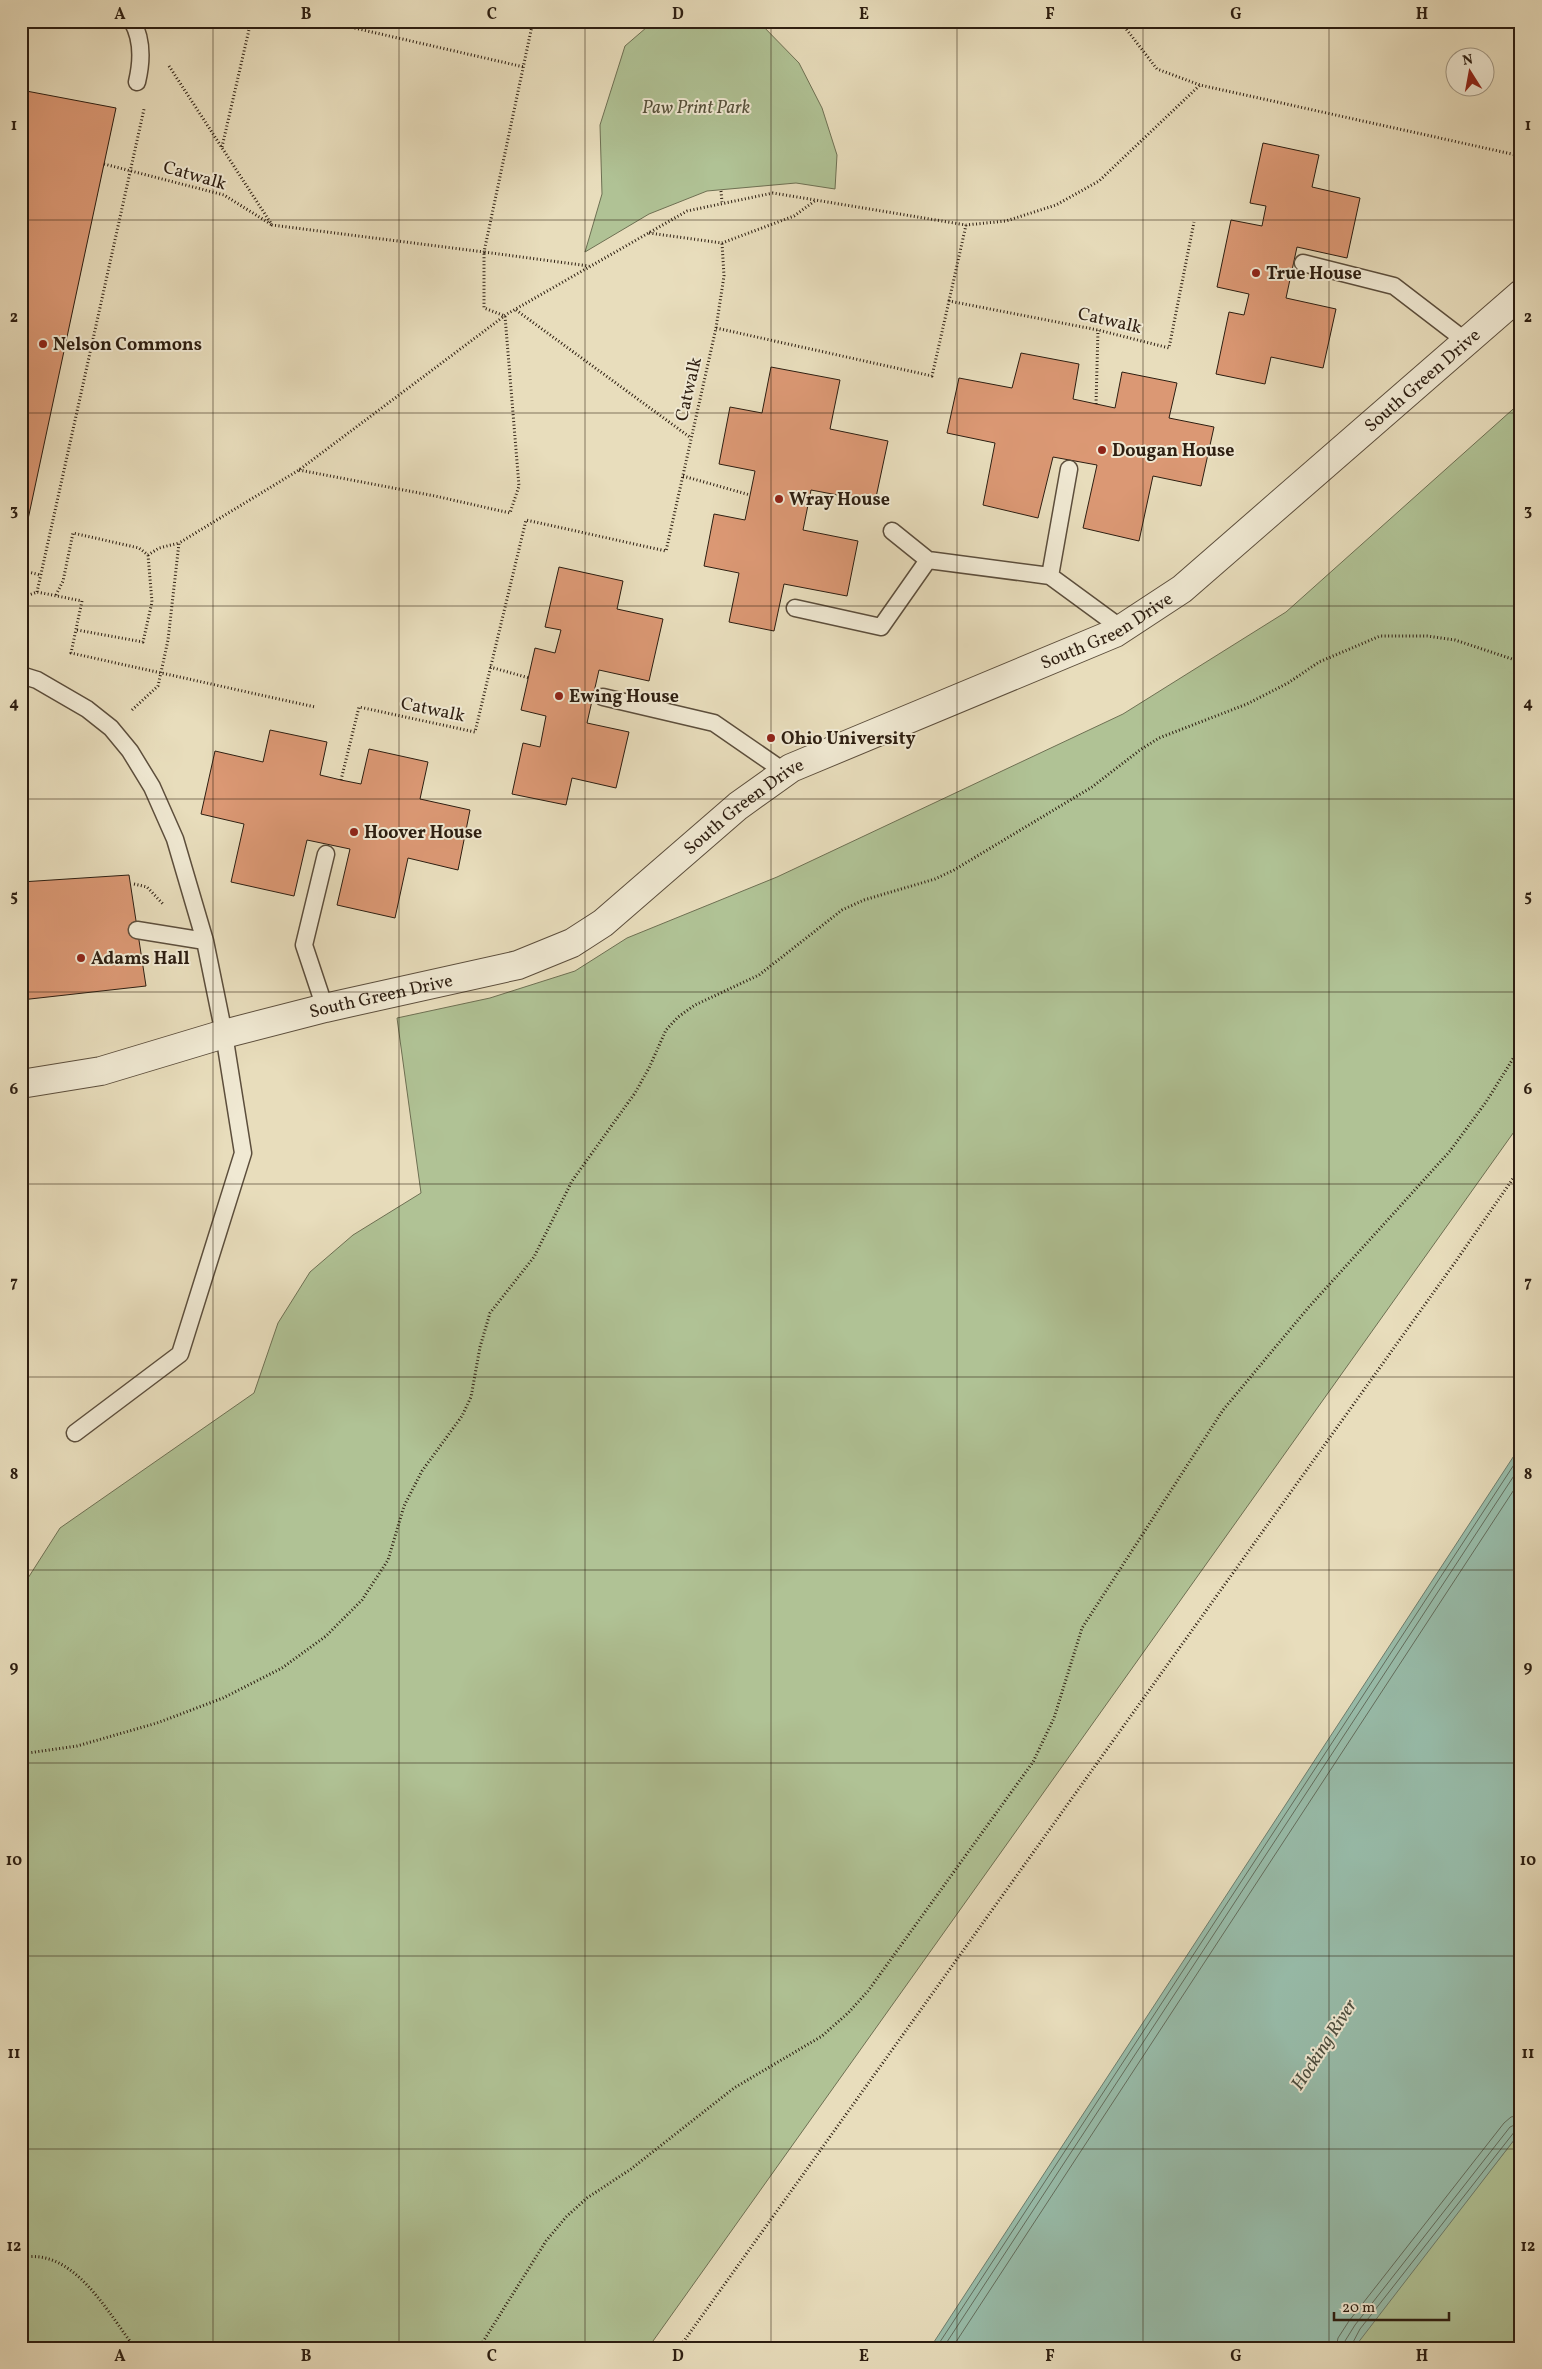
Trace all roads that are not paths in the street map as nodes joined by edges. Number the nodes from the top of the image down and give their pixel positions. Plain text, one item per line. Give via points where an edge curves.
1 (136, 27) edge
2 (137, 82) dead end
3 (1303, 263) dead end
4 (1521, 294) edge
5 (1467, 342) junction
6 (1069, 469) dead end
7 (892, 531) dead end
8 (928, 560) junction
9 (1050, 576) junction
10 (795, 608) dead end
11 (1121, 628) junction
12 (21, 675) edge
13 (603, 697) dead end
14 (785, 772) junction
15 (326, 854) dead end
16 (137, 930) dead end
17 (206, 941) junction
18 (325, 1008) junction
19 (224, 1034) junction
20 (21, 1084) edge
21 (75, 1433) dead end

1 - 2 lane via 141,65
3 - 5 lane via 1394,286
4 - 5 street, South Green Drive
5 - 11 street, South Green Drive via 1182,589
6 - 9 lane
7 - 8 lane
8 - 9 lane
8 - 10 lane via 881,627
9 - 11 lane
11 - 14 street, South Green Drive
12 - 17 lane via 37,680 87,709 111,728 130,751 152,787 175,839
13 - 14 lane via 714,723
14 - 18 street, South Green Drive via 738,806 603,923 572,943 518,965
15 - 18 lane via 304,945
16 - 17 lane
17 - 19 lane
18 - 19 street, South Green Drive
19 - 20 street, South Green Drive via 100,1071
19 - 21 lane via 244,1153 180,1354

